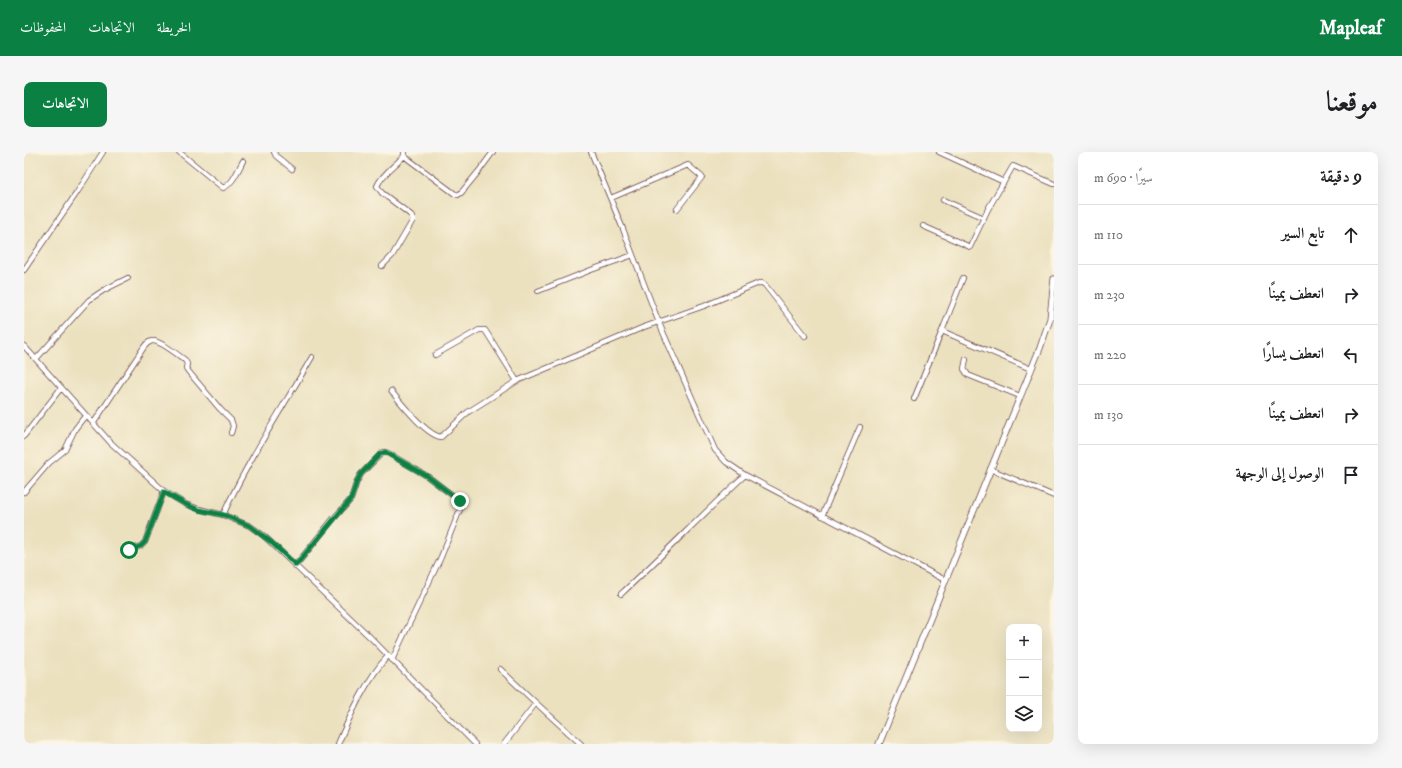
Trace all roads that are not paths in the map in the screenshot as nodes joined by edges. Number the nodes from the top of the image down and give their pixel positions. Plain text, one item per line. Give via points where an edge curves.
1 (103, 152) edge
2 (179, 152) edge
3 (274, 152) edge
4 (493, 152) edge
5 (591, 152) edge
6 (938, 152) edge
7 (404, 154) edge
8 (243, 161) dead end
9 (292, 169) dead end
10 (1004, 182) junction
11 (1054, 184) edge
12 (611, 198) junction
13 (943, 200) dead end
14 (677, 209) dead end
15 (984, 218) junction
16 (923, 226) dead end
17 (633, 255) junction
18 (382, 266) dead end
19 (24, 270) edge
20 (128, 278) dead end
21 (963, 278) dead end
22 (1054, 279) edge
23 (538, 291) dead end
24 (1052, 320) edge
25 (659, 323) junction
26 (942, 331) junction
27 (806, 336) dead end
28 (24, 346) edge
29 (435, 355) dead end
30 (312, 357) dead end
31 (36, 359) junction
32 (966, 360) dead end
33 (1031, 369) junction
34 (517, 381) junction
35 (61, 388) junction
36 (391, 391) dead end
37 (1020, 396) junction
38 (914, 399) dead end
39 (85, 416) junction
40 (93, 424) junction
41 (860, 427) dead end
42 (231, 434) dead end
43 (24, 436) edge
44 (990, 469) junction
45 (745, 475) junction
46 (24, 492) edge
47 (164, 492) junction
48 (1054, 496) edge
49 (224, 515) junction
50 (822, 516) junction
51 (129, 550) dead end
52 (296, 565) junction
53 (945, 580) junction
54 (621, 594) dead end
55 (390, 658) junction
56 (500, 669) dead end
57 (536, 703) junction
58 (338, 744) edge
59 (475, 744) edge
60 (504, 744) edge
61 (581, 744) edge
62 (879, 744) edge

1 - 19 street
2 - 8 street via 223,188 231,183
3 - 9 street
4 - 7 street via 458,195
5 - 12 street
6 - 10 street
7 - 18 street via 377,186 382,193 411,215 413,220 392,256
10 - 11 street via 1015,166
10 - 15 street
12 - 14 street via 688,165 702,177
12 - 17 street
13 - 15 street
15 - 16 street via 970,247
17 - 23 street
17 - 25 street
20 - 31 street via 89,300
21 - 26 street
22 - 24 street
24 - 33 street
25 - 27 street via 762,283
25 - 34 street
25 - 45 street via 712,445 720,457
26 - 33 street
26 - 38 street
28 - 31 street
29 - 34 street via 479,330 484,330
30 - 49 street via 232,494
31 - 35 street
32 - 37 street via 964,369 968,375
33 - 37 street
34 - 36 street via 468,412 441,437 425,428
35 - 39 street
35 - 43 street
37 - 44 street
39 - 40 street
39 - 46 street via 75,429 65,450 49,462
40 - 42 street via 144,347 152,341 163,344 185,360 188,372 231,420
40 - 47 street
41 - 50 street
44 - 48 street
44 - 53 street
45 - 50 street
45 - 54 street
47 - 49 street via 199,510
47 - 51 street via 145,542
49 - 52 street via 250,526
50 - 53 street
52 - 55 street
52 - 55 street via 351,499 361,474 383,452 388,452 427,476 460,501 461,507 441,557
53 - 62 street
55 - 58 street via 377,670 367,685
55 - 59 street
56 - 57 street
57 - 60 street
57 - 61 street

